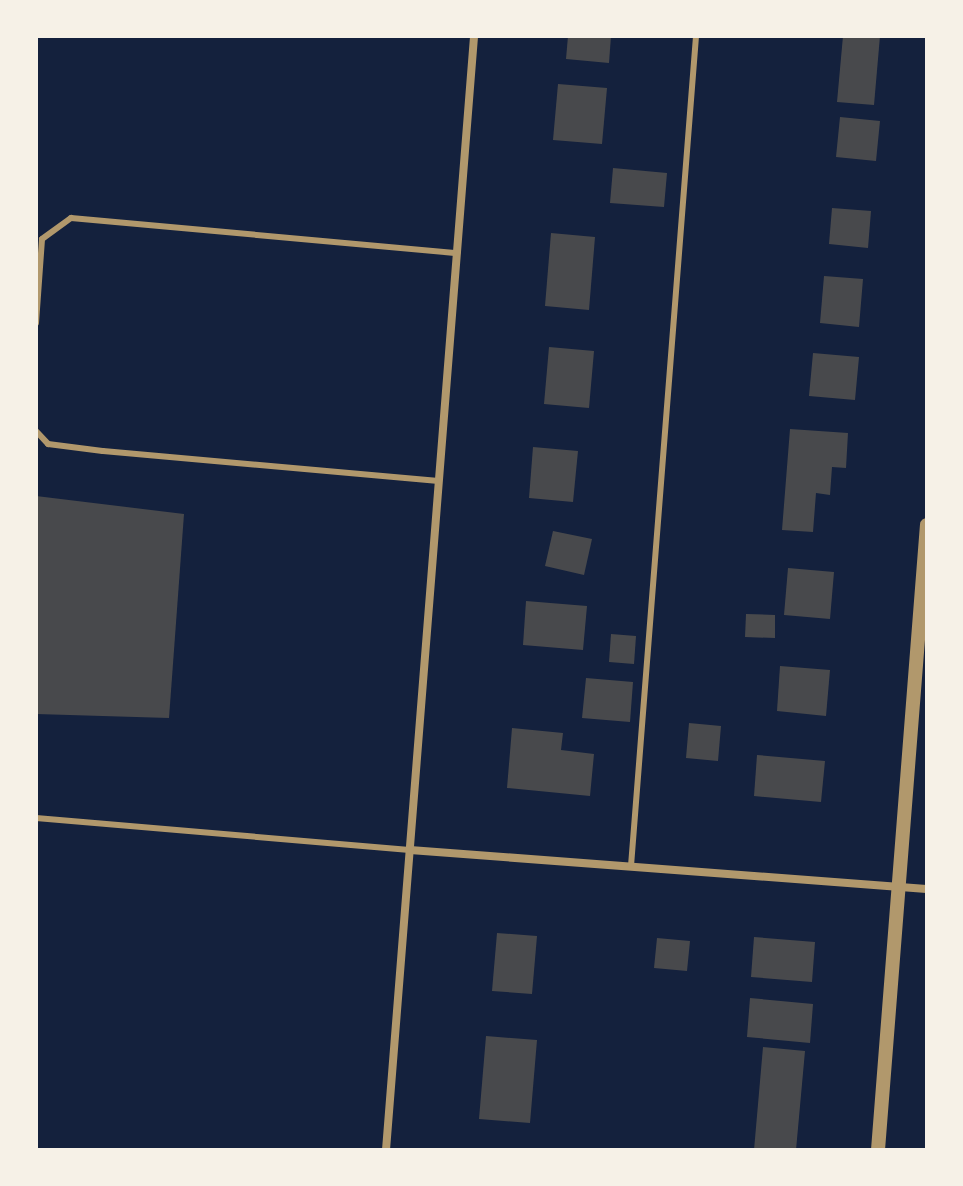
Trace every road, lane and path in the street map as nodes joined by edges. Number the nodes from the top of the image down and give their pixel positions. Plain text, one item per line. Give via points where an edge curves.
1 (474, 36) edge
2 (696, 36) edge
3 (457, 253) junction
4 (36, 323) edge
5 (36, 431) edge
6 (439, 481) junction
7 (927, 525) edge
8 (36, 818) edge
9 (410, 850) junction
10 (631, 866) junction
11 (899, 887) junction
12 (927, 889) edge
13 (386, 1150) edge
14 (878, 1150) edge

1 - 3 street
2 - 10 lane
3 - 4 lane via 71,218 42,239
3 - 6 street
5 - 6 lane via 48,444 103,451
6 - 9 street
7 - 11 street
8 - 9 lane
9 - 10 street
9 - 13 street
10 - 11 street
11 - 12 street
11 - 14 street

